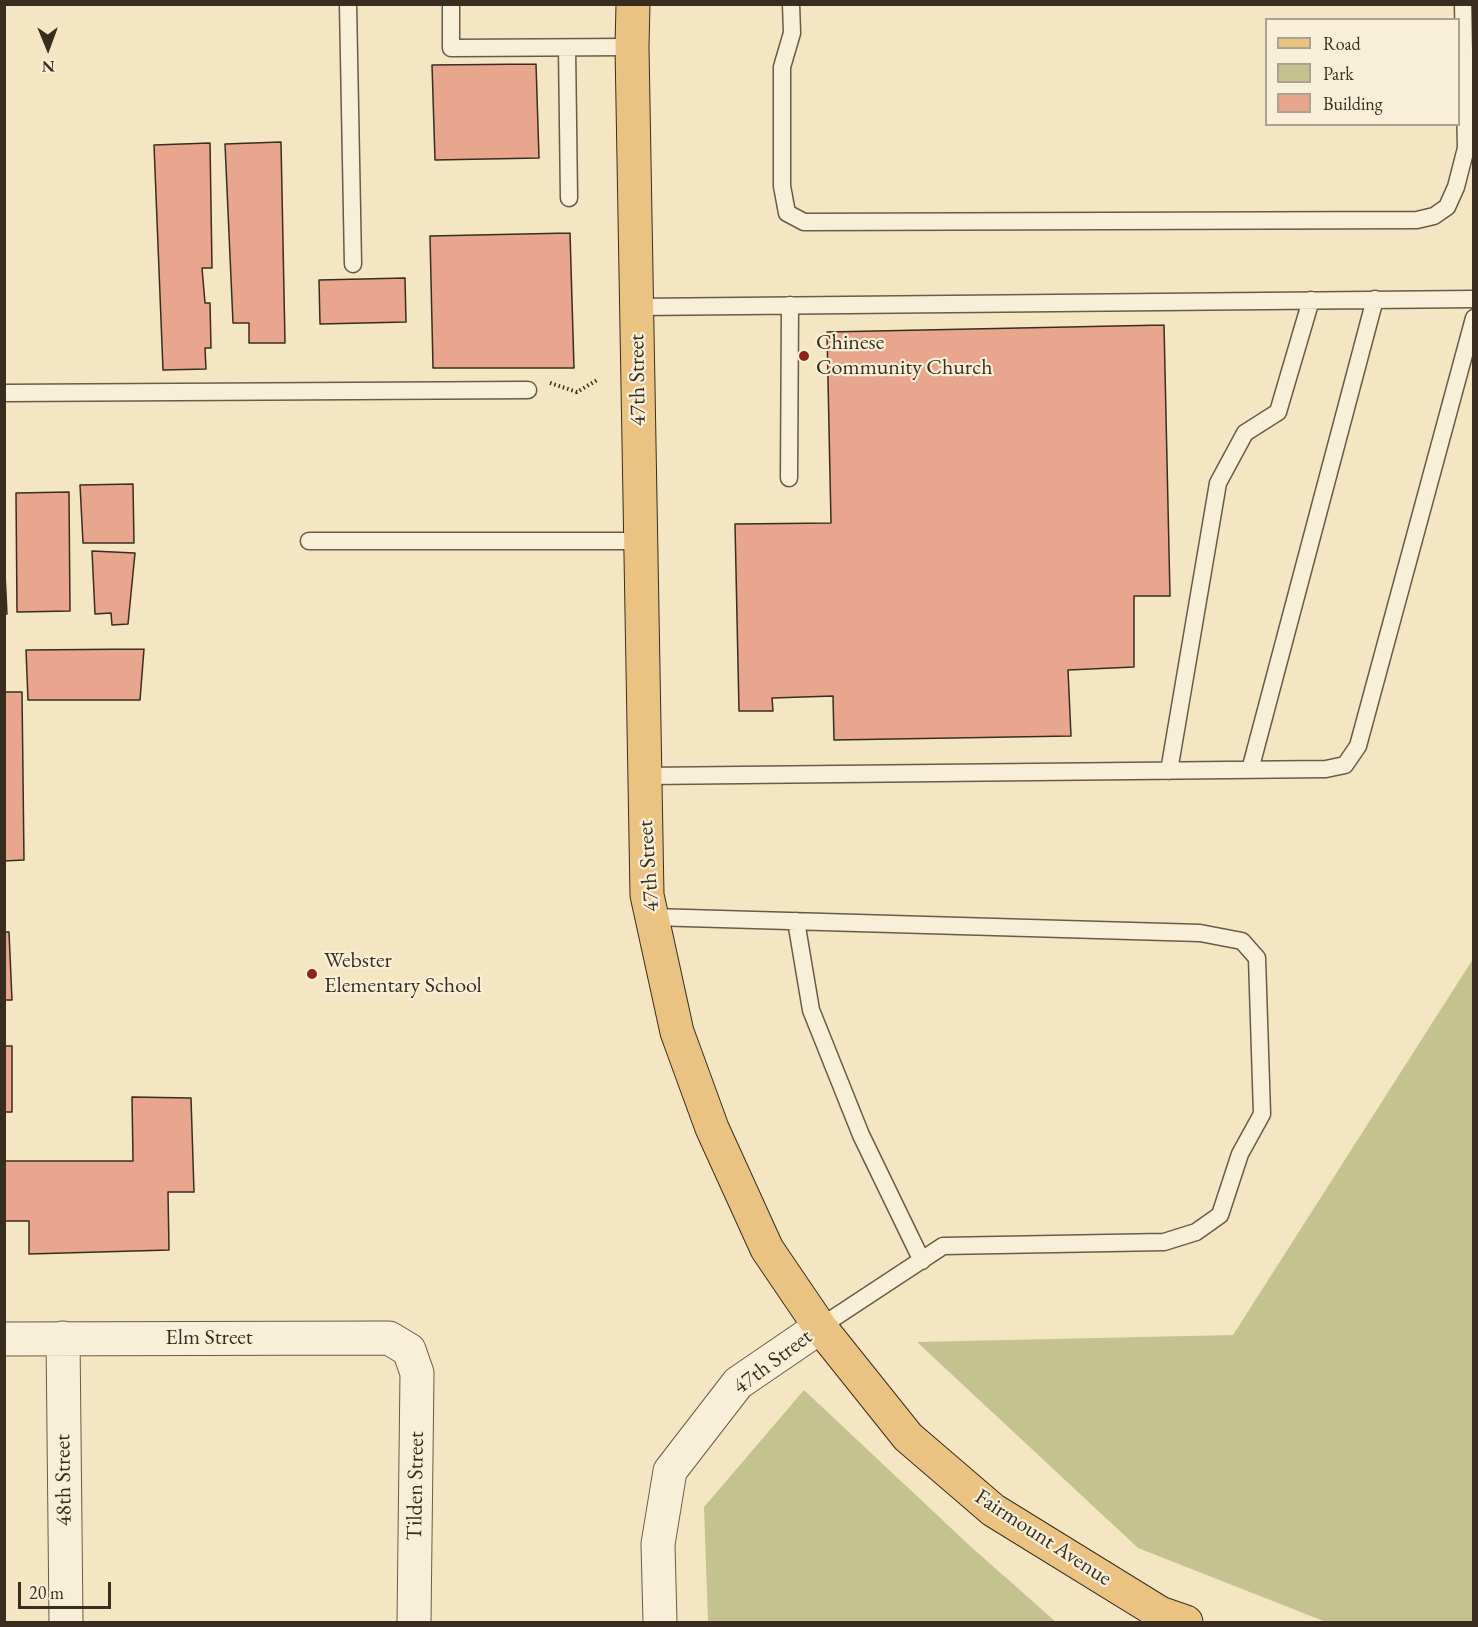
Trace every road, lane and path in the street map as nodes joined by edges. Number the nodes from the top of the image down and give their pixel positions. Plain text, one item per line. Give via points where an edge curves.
1 (348, 4) edge
2 (451, 4) edge
3 (633, 4) edge
4 (791, 4) edge
5 (1463, 4) edge
6 (632, 46) junction
7 (567, 48) junction
8 (569, 198) dead end
9 (353, 264) dead end
10 (1375, 299) junction
11 (1473, 299) edge
12 (1311, 300) junction
13 (790, 305) junction
14 (637, 307) junction
15 (1473, 318) edge
16 (597, 380) dead end
17 (528, 390) joint
18 (4, 393) edge
19 (789, 478) dead end
20 (309, 541) dead end
21 (641, 541) junction
22 (1250, 770) junction
23 (1169, 771) junction
24 (645, 776) junction
25 (652, 917) junction
26 (796, 921) junction
27 (922, 1261) junction
28 (820, 1327) junction
29 (63, 1338) junction
30 (4, 1339) edge
31 (409, 1350) joint
32 (66, 1623) edge
33 (414, 1623) edge
34 (660, 1623) edge
35 (1186, 1623) edge

1 - 9 lane
2 - 7 lane via 451,48
3 - 6 main road, 47th Street
4 - 5 lane via 792,33 782,67 782,186 787,213 804,222 1417,220 1434,216 1448,207 1466,148
6 - 7 lane
6 - 14 main road, 47th Street
7 - 8 lane
10 - 11 lane
10 - 12 lane
10 - 22 lane
12 - 13 lane
12 - 23 lane via 1278,412 1245,433 1218,483
13 - 14 lane
13 - 19 lane
14 - 21 main road, 47th Street
15 - 22 lane via 1358,746 1345,765
16 - 17 path via 577,392 544,381
17 - 18 lane
20 - 21 lane
21 - 24 main road, 47th Street
22 - 23 lane
23 - 24 lane
24 - 25 main road, 47th Street via 647,895
25 - 26 lane
25 - 28 main road, 47th Street via 677,1032 712,1128 767,1249
26 - 27 lane via 810,1010 861,1135
26 - 27 lane via 1200,933 1242,941 1257,958 1262,1114 1240,1154 1220,1215 1196,1232 1164,1242 943,1246
27 - 28 lane
28 - 34 street, 47th Street via 738,1383 670,1471 658,1544
28 - 35 main road, Fairmount Avenue via 908,1437 993,1510 1160,1613
29 - 30 street, Elm Street
29 - 31 street, Elm Street via 389,1338
29 - 32 street, 48th Street
31 - 33 street, Tilden Street via 417,1372

